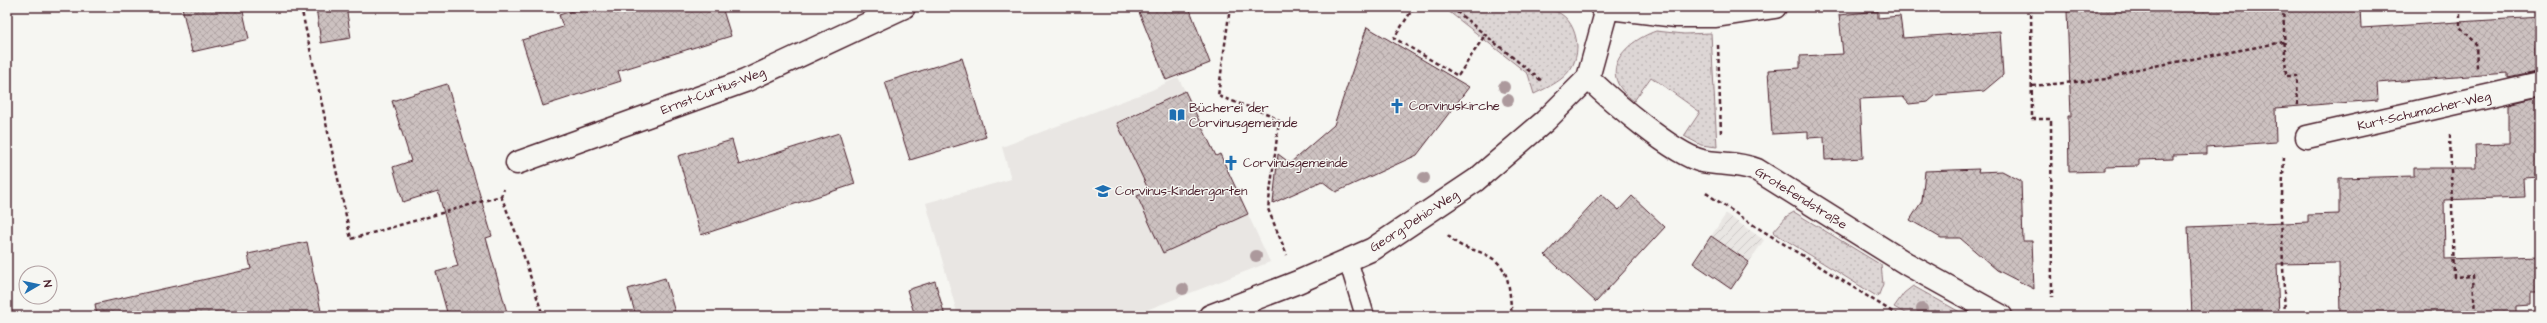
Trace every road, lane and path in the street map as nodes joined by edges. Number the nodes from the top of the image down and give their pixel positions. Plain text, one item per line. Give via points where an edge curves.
1 (301, 7) edge
2 (904, 7) edge
3 (1230, 7) edge
4 (1414, 7) edge
5 (1450, 7) edge
6 (1775, 7) edge
7 (2031, 7) edge
8 (2283, 7) edge
9 (2460, 7) edge
10 (1604, 8) edge
11 (1716, 16) junction
12 (1485, 35) junction
13 (2284, 42) junction
14 (2476, 50) dead end
15 (1588, 78) junction
16 (2540, 84) edge
17 (2032, 86) junction
18 (2298, 90) dead end
19 (1566, 100) junction
20 (2308, 137) dead end
21 (2450, 144) dead end
22 (2284, 156) dead end
23 (1712, 161) junction
24 (517, 163) joint
25 (501, 196) junction
26 (1432, 209) junction
27 (1348, 260) junction
28 (1298, 282) junction
29 (2052, 297) dead end
30 (543, 316) edge
31 (1210, 316) edge
32 (1365, 316) edge
33 (1512, 316) edge
34 (1899, 316) edge
35 (2001, 316) edge
36 (2285, 316) edge
37 (2475, 316) edge

1 - 25 path via 351,239
2 - 24 street, Ernst-Curtius-Weg via 745,80
3 - 28 path via 1218,96 1268,114 1279,121 1268,209
4 - 12 path via 1394,38 1458,76
5 - 12 path
6 - 11 street
7 - 17 path
8 - 13 path
9 - 14 path via 2460,27 2476,43
10 - 11 street via 1676,16
10 - 15 street
11 - 23 path
12 - 19 path
13 - 17 path via 2133,70 2107,79
13 - 18 path via 2286,76 2297,76
15 - 19 street, Georg-Dehio-Weg
15 - 23 street, Grotefendstraße via 1615,104 1680,151
16 - 20 street, Kurt-Schumacher-Weg
17 - 29 path via 2032,119 2051,119
19 - 26 street, Georg-Dehio-Weg via 1476,180
21 - 37 path via 2454,277 2473,276
22 - 36 path via 2281,214
23 - 34 path via 1702,190
23 - 35 street, Grotefendstraße via 1739,163 1757,170 1907,264
24 - 25 path
25 - 30 path via 518,238
26 - 27 street, Georg-Dehio-Weg via 1373,249
26 - 33 path via 1450,238 1463,247 1490,255 1499,262 1507,277
27 - 28 street, Georg-Dehio-Weg
27 - 32 lane
28 - 31 street, Georg-Dehio-Weg

